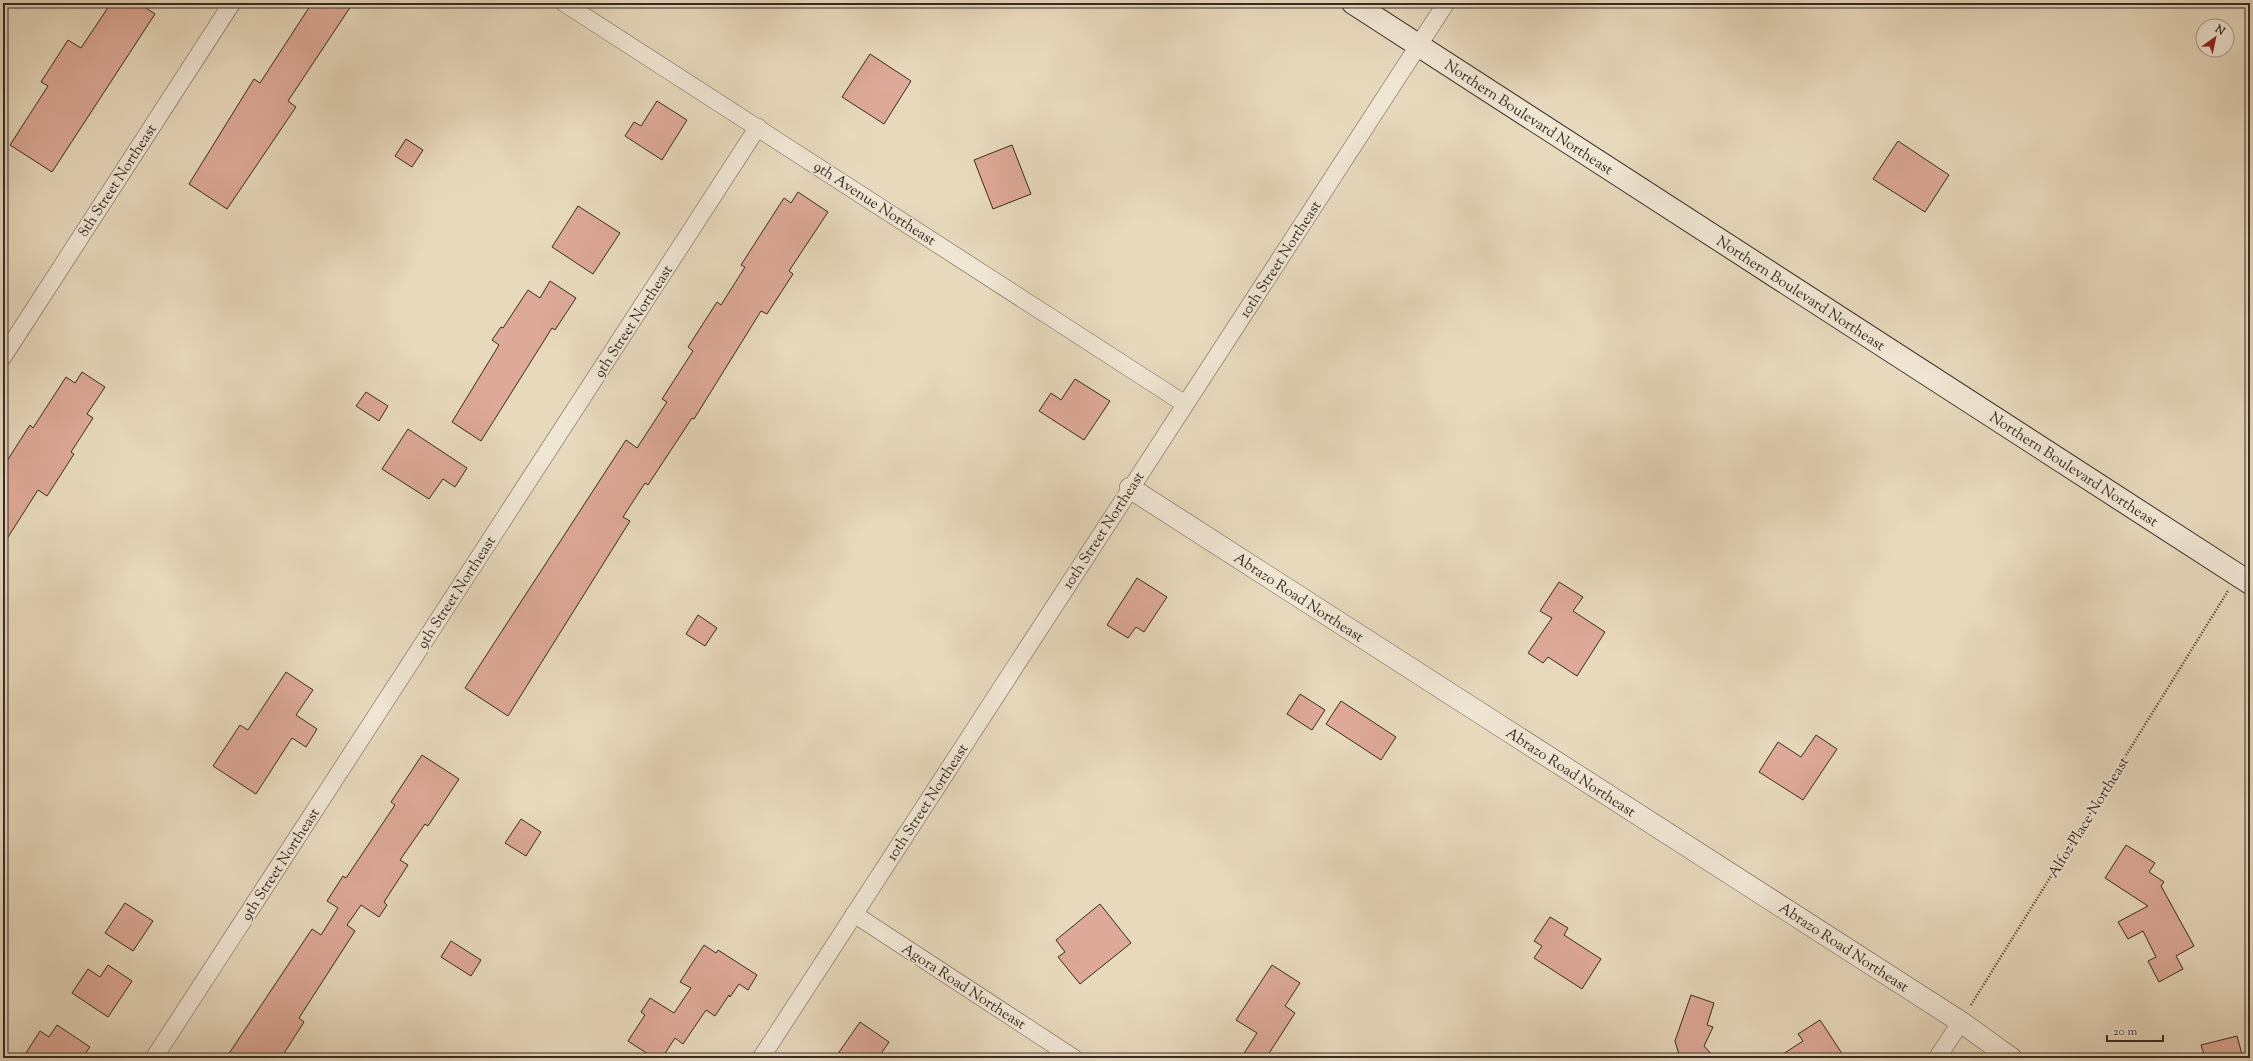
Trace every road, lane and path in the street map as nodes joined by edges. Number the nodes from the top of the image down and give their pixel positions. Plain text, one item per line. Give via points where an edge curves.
1 (232, 3) edge
2 (564, 3) edge
3 (1353, 3) edge
4 (1446, 3) edge
5 (1419, 46) junction
6 (758, 127) junction
7 (3, 357) edge
8 (1185, 404) junction
9 (1130, 488) junction
10 (2244, 579) edge
11 (854, 914) junction
12 (1960, 1022) junction
13 (154, 1058) edge
14 (760, 1058) edge
15 (1074, 1058) edge
16 (1937, 1058) edge
17 (2011, 1058) edge

1 - 7 street, 8th Street Northeast
2 - 6 street, 9th Avenue Northeast
3 - 5 main road, Northern Boulevard Northeast
4 - 5 street, 10th Street Northeast
5 - 8 street, 10th Street Northeast
5 - 10 main road, Northern Boulevard Northeast
6 - 8 street, 9th Avenue Northeast
6 - 13 street, 9th Street Northeast
8 - 9 street, 10th Street Northeast
9 - 11 street, 10th Street Northeast
9 - 12 street, Abrazo Road Northeast
10 - 12 path, Alfoz Place Northeast
11 - 14 street, 10th Street Northeast
11 - 15 street, Agora Road Northeast
12 - 16 street
12 - 17 street, Abrazo Road Northeast

